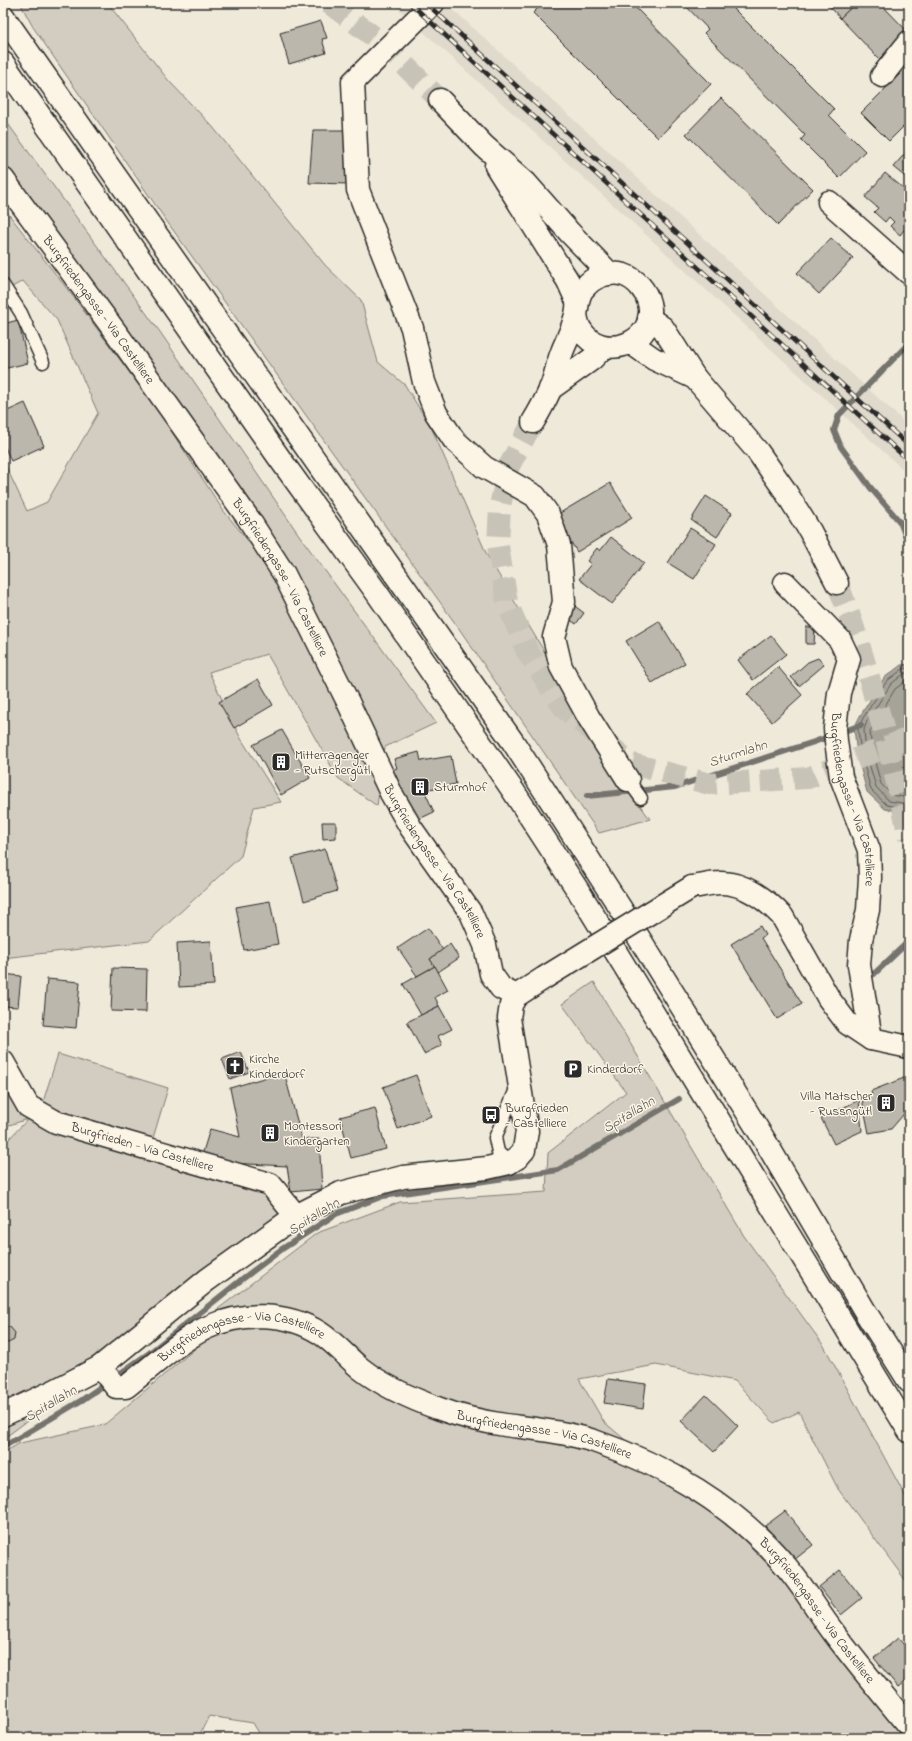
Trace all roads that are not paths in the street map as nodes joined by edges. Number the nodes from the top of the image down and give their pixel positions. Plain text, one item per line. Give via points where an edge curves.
1 (432, 3) edge
2 (3, 17) edge
3 (909, 42) edge
4 (3, 63) edge
5 (882, 76) dead end
6 (440, 100) tunnel mouth
7 (484, 146) junction
8 (3, 179) edge
9 (829, 202) dead end
10 (909, 273) edge
11 (610, 274) junction
12 (3, 285) edge
13 (576, 308) junction
14 (649, 318) junction
15 (631, 343) junction
16 (604, 347) junction
17 (43, 362) dead end
18 (695, 378) junction
19 (550, 389) junction
20 (533, 422) tunnel mouth
21 (785, 583) dead end
22 (837, 583) tunnel mouth
23 (629, 782) joint
24 (641, 798) dead end
25 (516, 996) junction
26 (871, 1039) junction
27 (909, 1047) edge
28 (3, 1062) edge
29 (519, 1082) junction
30 (509, 1163) junction
31 (296, 1216) junction
32 (107, 1376) junction
33 (909, 1382) edge
34 (3, 1414) edge
35 (909, 1431) edge
36 (906, 1722) dead end

1 - 23 main road via 353,82 358,190 412,328 424,382 436,413 454,440 484,468 535,496 548,514 559,545 564,602 554,637 561,667
2 - 33 main road via 513,742 621,909 765,1141
3 - 5 main road
4 - 35 main road via 377,593 514,792 581,895
6 - 7 main road
7 - 11 main road via 526,183
7 - 13 main road via 568,282
8 - 25 main road, Burgfriedengasse - Via Castelliere via 244,512 284,574 391,793 411,828 471,913 485,945 491,974 501,988
9 - 10 main road
11 - 13 main road via 595,278 584,287
11 - 14 main road via 624,275 636,281 645,292 649,304
12 - 17 lane via 21,313
13 - 16 main road via 580,330 591,341
13 - 19 main road
14 - 15 main road via 643,332
14 - 18 main road via 663,328
15 - 16 main road via 618,347
15 - 18 main road via 654,359
16 - 19 main road via 592,359
18 - 22 main road via 758,452 784,489 810,531
19 - 20 main road
21 - 26 main road, Burgfriedengasse - Via Castelliere via 840,640 848,659 839,693 836,735 841,777 869,850 868,910 858,965
23 - 24 lane
25 - 26 main road, bridge via 692,887 721,883 743,888 771,905 782,916 829,999 847,1023
25 - 29 main road via 510,1005 509,1018
26 - 27 main road
28 - 31 main road, Burgfrieden - Via Castelliere via 28,1106 56,1122 270,1184
29 - 30 main road via 527,1131 524,1150
29 - 30 lane via 495,1138 498,1152
30 - 31 main road via 487,1168 403,1177 341,1193
31 - 32 main road via 207,1280
32 - 34 main road via 54,1391
32 - 36 main road, Burgfriedengasse - Via Castelliere via 126,1387 176,1348 207,1328 239,1318 273,1316 296,1320 321,1334 362,1369 396,1390 441,1409 501,1425 558,1432 594,1441 643,1460 692,1485 748,1527 785,1564 835,1635

